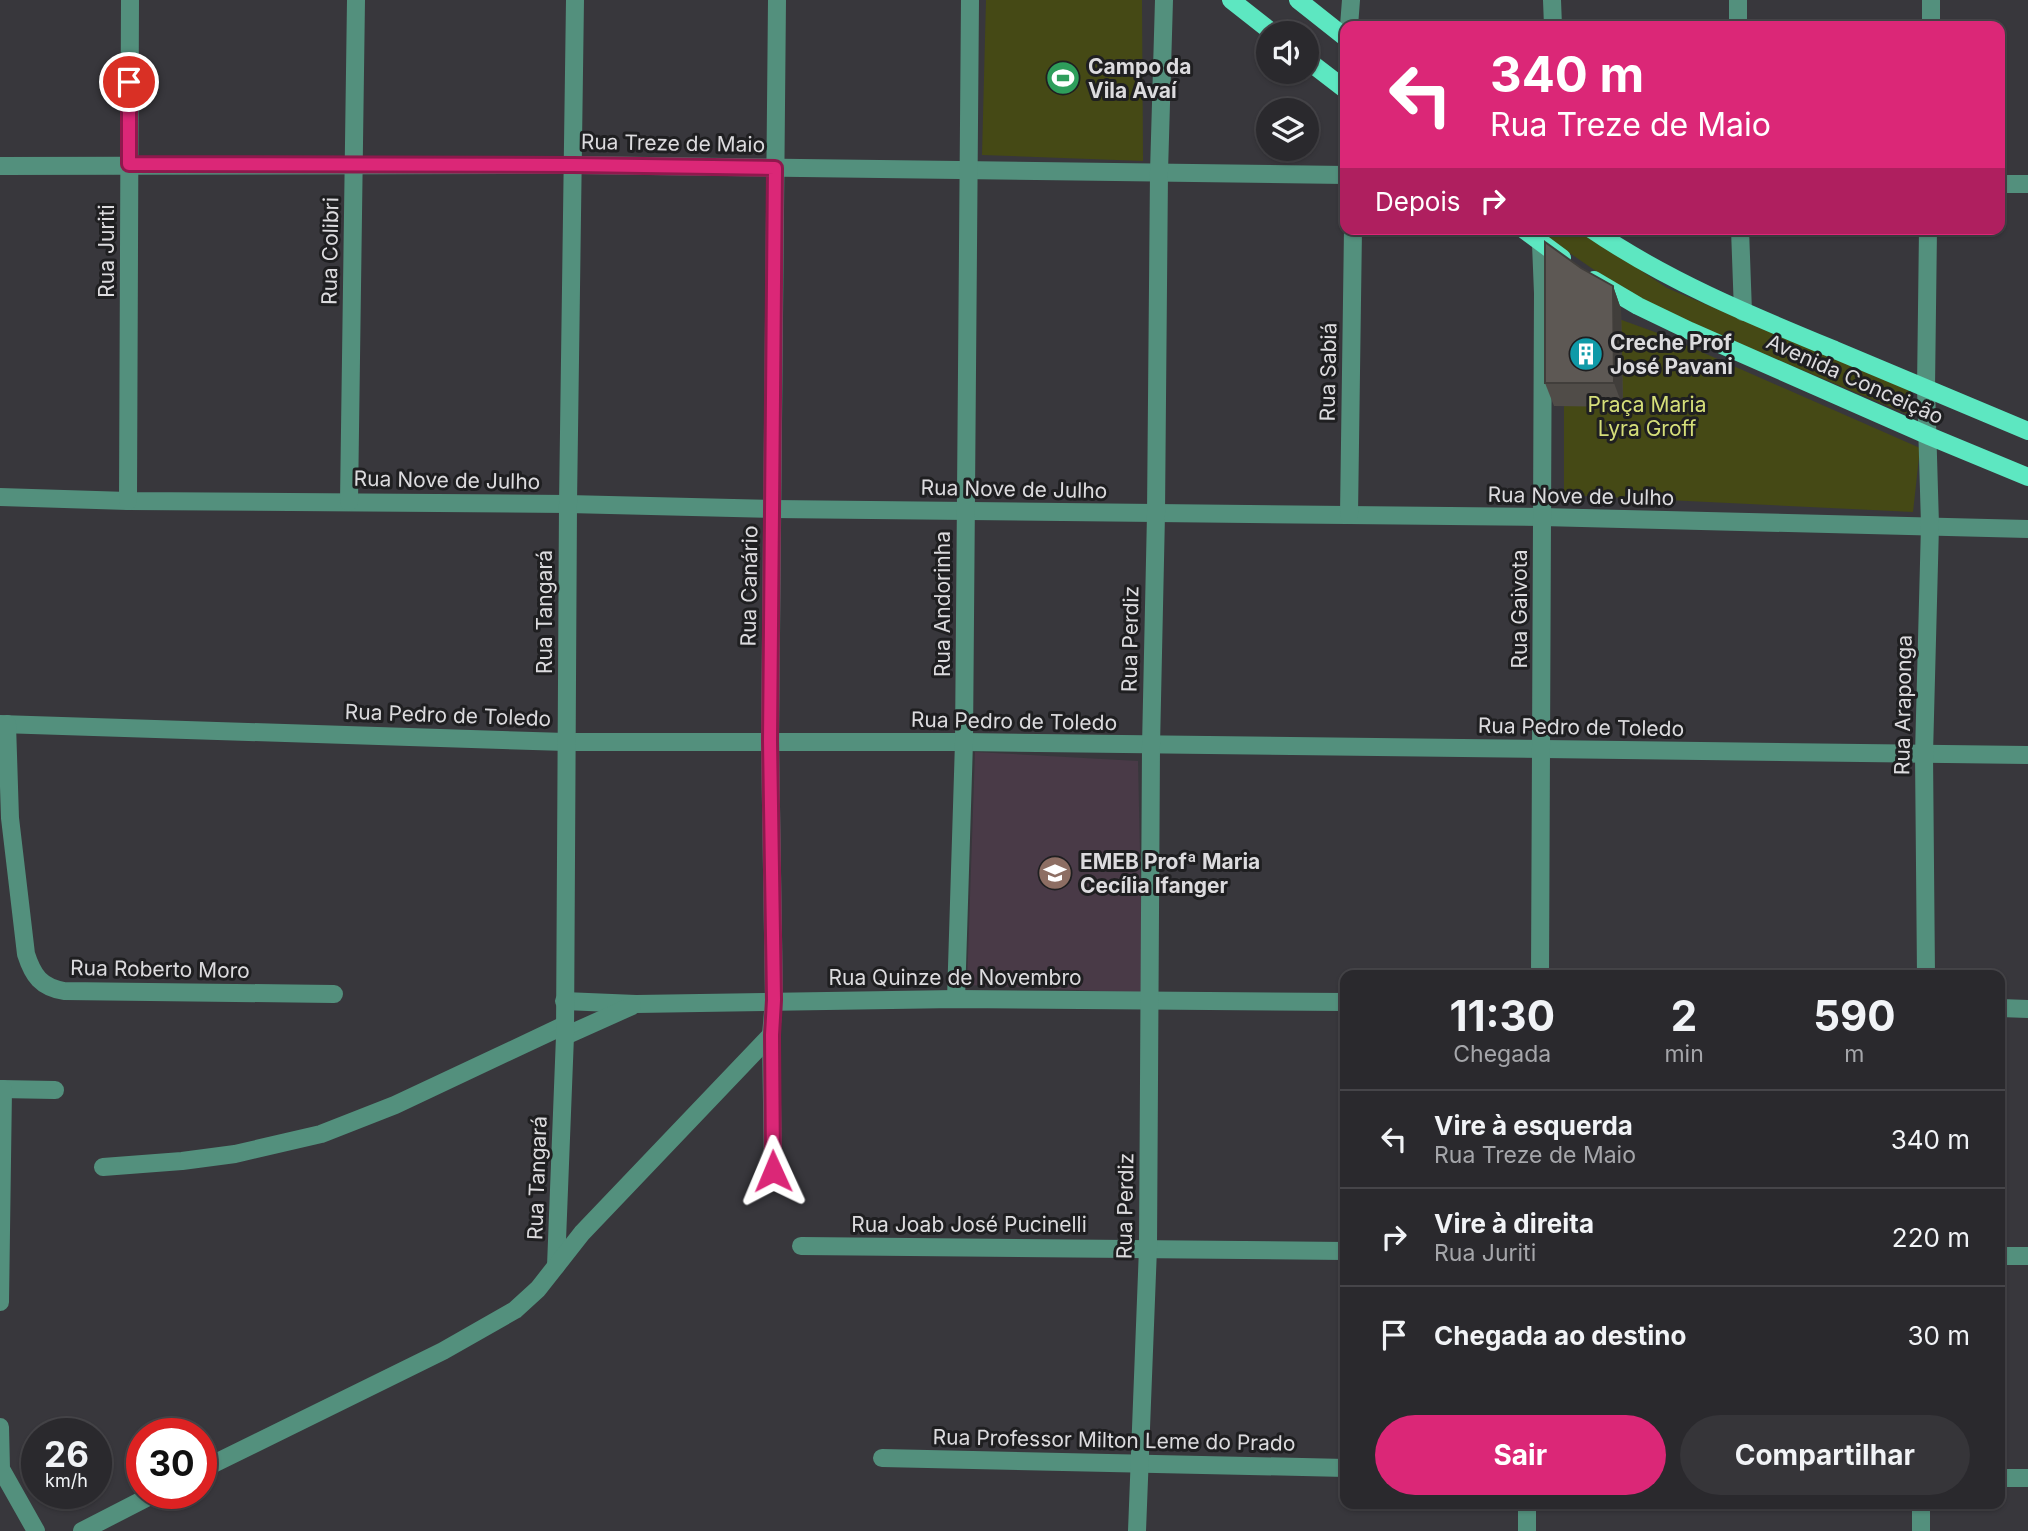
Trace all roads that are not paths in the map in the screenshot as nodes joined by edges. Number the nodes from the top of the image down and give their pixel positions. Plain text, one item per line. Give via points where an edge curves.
1 (130, 0) edge
2 (356, 0) edge
3 (575, 0) edge
4 (778, 0) edge
5 (970, 0) edge
6 (1164, 0) edge
7 (1231, 0) edge
8 (1298, 0) edge
9 (1351, 0) edge
10 (1552, 0) edge
11 (1738, 0) edge
12 (1931, 0) edge
13 (1258, 21) edge
14 (1349, 21) edge
15 (1553, 21) edge
16 (1738, 21) edge
17 (1931, 21) edge
18 (1340, 33) edge
19 (1319, 69) edge
20 (1340, 85) edge
21 (129, 164) junction
22 (574, 165) junction
23 (0, 166) edge
24 (354, 166) junction
25 (775, 168) junction
26 (967, 171) junction
27 (1159, 172) junction
28 (1340, 175) edge
29 (2005, 184) edge
30 (2028, 184) edge
31 (1353, 235) edge
32 (1530, 235) edge
33 (1599, 235) edge
34 (1740, 235) edge
35 (1927, 235) edge
36 (1541, 244) junction
37 (1742, 312) junction
38 (1926, 388) junction
39 (2028, 431) edge
40 (1929, 436) junction
41 (2028, 477) edge
42 (0, 497) edge
43 (128, 501) junction
44 (349, 502) junction
45 (568, 504) junction
46 (773, 509) junction
47 (965, 511) junction
48 (1156, 514) junction
49 (1349, 515) junction
50 (1542, 517) junction
51 (1930, 525) junction
52 (2028, 528) edge
53 (3, 724) edge
54 (770, 741) junction
55 (566, 742) junction
56 (964, 743) junction
57 (1151, 746) junction
58 (1541, 750) junction
59 (1924, 754) junction
60 (2028, 755) edge
61 (1540, 970) edge
62 (1926, 970) edge
63 (334, 995) dead end
64 (956, 999) junction
65 (774, 1000) junction
66 (564, 1001) junction
67 (1149, 1001) junction
68 (1340, 1002) edge
69 (636, 1004) junction
70 (2005, 1009) edge
71 (2028, 1009) edge
72 (565, 1031) junction
73 (772, 1035) junction
74 (2, 1089) edge
75 (55, 1090) dead end
76 (103, 1167) dead end
77 (773, 1171) dead end
78 (801, 1246) dead end
79 (1148, 1248) junction
80 (1340, 1251) edge
81 (2005, 1256) edge
82 (2028, 1256) edge
83 (556, 1266) junction
84 (0, 1302) edge
85 (0, 1427) edge
86 (882, 1458) dead end
87 (217, 1462) edge
88 (1138, 1465) junction
89 (1340, 1468) edge
90 (0, 1469) edge
91 (2005, 1478) edge
92 (2028, 1478) edge
93 (126, 1508) edge
94 (1527, 1509) edge
95 (1921, 1509) edge
96 (37, 1531) edge
97 (82, 1531) edge
98 (1137, 1531) edge
99 (1527, 1531) edge
100 (1922, 1531) edge

1 - 21 street, Rua Juriti
2 - 24 street, Rua Colibri
3 - 22 street, Rua Tangará
4 - 25 street, Rua Canário
5 - 26 street, Rua Andorinha
6 - 27 street, Rua Perdiz
7 - 13 main road
8 - 18 main road
9 - 14 street
10 - 15 street
11 - 16 street
12 - 17 street
19 - 20 main road
21 - 23 street, Rua Treze de Maio
21 - 24 street, Rua Treze de Maio
21 - 43 street, Rua Juriti
22 - 24 street, Rua Treze de Maio
22 - 25 street, Rua Treze de Maio
22 - 45 street, Rua Tangará
24 - 44 street, Rua Colibri
25 - 26 street, Rua Treze de Maio
25 - 46 street, Rua Canário
26 - 27 street, Rua Treze de Maio
26 - 47 street, Rua Andorinha
27 - 28 street, Rua Treze de Maio
27 - 48 street, Rua Perdiz
29 - 30 street
31 - 49 street, Rua Sabiá
32 - 36 main road, Avenida Conceição
33 - 37 main road, Avenida Conceição via 1679,283
34 - 37 street
35 - 38 street
36 - 40 main road, Avenida Conceição via 1638,306
36 - 50 street, Rua Gaivota
37 - 38 main road, Avenida Conceição
38 - 39 main road, Avenida Conceição
38 - 40 street, Rua Araponga
40 - 41 main road, Avenida Conceição
40 - 51 street, Rua Araponga
42 - 43 street, Rua Nove de Julho
43 - 44 street, Rua Nove de Julho
44 - 45 street, Rua Nove de Julho
45 - 46 street, Rua Nove de Julho
45 - 55 street, Rua Tangará
46 - 47 street, Rua Nove de Julho
46 - 54 street, Rua Canário
47 - 48 street, Rua Nove de Julho
47 - 56 street, Rua Andorinha
48 - 49 street, Rua Nove de Julho
48 - 57 street, Rua Perdiz
49 - 50 street, Rua Nove de Julho
50 - 51 street, Rua Nove de Julho
50 - 58 street, Rua Gaivota
51 - 52 street, Rua Nove de Julho
51 - 59 street, Rua Araponga
53 - 55 street, Rua Pedro de Toledo
53 - 63 street, Rua Roberto Moro via 26,954 42,984 64,991
54 - 55 street, Rua Pedro de Toledo
54 - 56 street, Rua Pedro de Toledo
54 - 65 street, Rua Canário
55 - 66 street, Rua Tangará
56 - 57 street, Rua Pedro de Toledo
56 - 64 street, Rua Andorinha
57 - 58 street, Rua Pedro de Toledo
57 - 67 street, Rua Perdiz
58 - 59 street, Rua Pedro de Toledo
58 - 61 street, Rua Gaivota
59 - 60 street, Rua Pedro de Toledo
59 - 62 street, Rua Araponga
64 - 65 street, Rua Quinze de Novembro
64 - 67 street, Rua Quinze de Novembro
65 - 69 street, Rua Quinze de Novembro
65 - 73 street, Rua Canário
66 - 69 street, Rua Quinze de Novembro
66 - 72 street, Rua Tangará
67 - 68 street, Rua Quinze de Novembro
67 - 79 street, Rua Perdiz
69 - 72 street
70 - 71 street
72 - 76 street via 321,1134 235,1154
72 - 83 street, Rua Tangará
73 - 77 street, Rua Canário
73 - 83 street via 582,1233
74 - 75 street
74 - 84 street
78 - 79 street, Rua Joab José Pucinelli
79 - 80 street, Rua Joab José Pucinelli
79 - 88 street, Rua Perdiz
81 - 82 street
83 - 87 street via 528,1299 496,1322
85 - 90 street
86 - 88 street, Rua Professor Milton Leme do Prado
88 - 89 street, Rua Professor Milton Leme do Prado
88 - 98 street, Rua Perdiz
90 - 96 street
91 - 92 street
93 - 97 street
94 - 99 street
95 - 100 street

